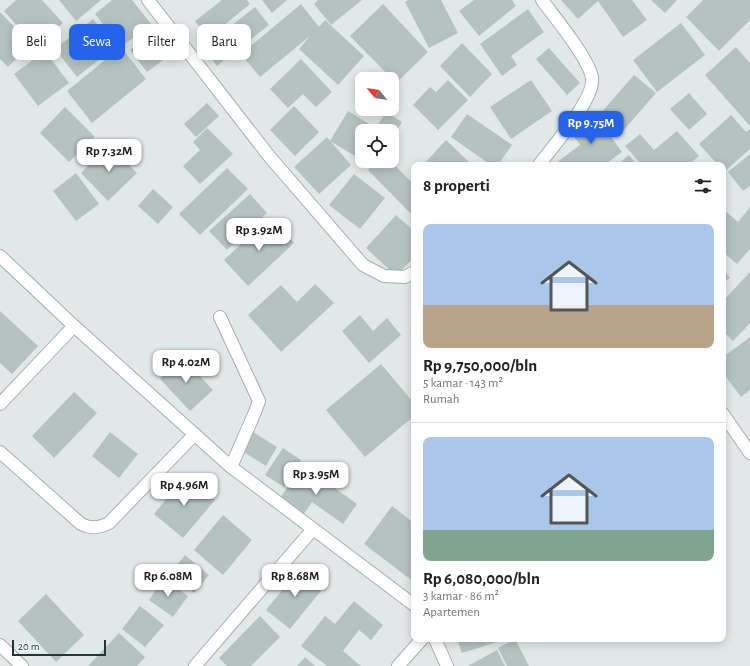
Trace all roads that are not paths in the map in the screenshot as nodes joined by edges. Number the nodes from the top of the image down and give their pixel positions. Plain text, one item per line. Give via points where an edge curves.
1 (148, 0) edge
2 (542, 0) edge
3 (541, 162) edge
4 (0, 256) edge
5 (411, 274) edge
6 (220, 317) dead end
7 (74, 326) junction
8 (0, 404) edge
9 (726, 418) edge
10 (195, 434) junction
11 (0, 452) edge
12 (750, 453) edge
13 (231, 467) junction
14 (313, 529) junction
15 (411, 603) edge
16 (419, 642) edge
17 (436, 642) edge
18 (0, 645) edge
19 (22, 666) edge
20 (195, 666) edge
21 (398, 666) edge
22 (447, 666) edge

1 - 5 street via 269,156 362,265 384,276 405,277
2 - 3 street via 582,56 592,78 588,97
4 - 7 street
6 - 13 street via 259,401
7 - 8 street
7 - 10 street
9 - 12 street
10 - 11 street via 109,523 96,528 81,524
10 - 13 street
13 - 14 street
14 - 15 street
14 - 20 street
16 - 21 street
17 - 22 street
18 - 19 street

